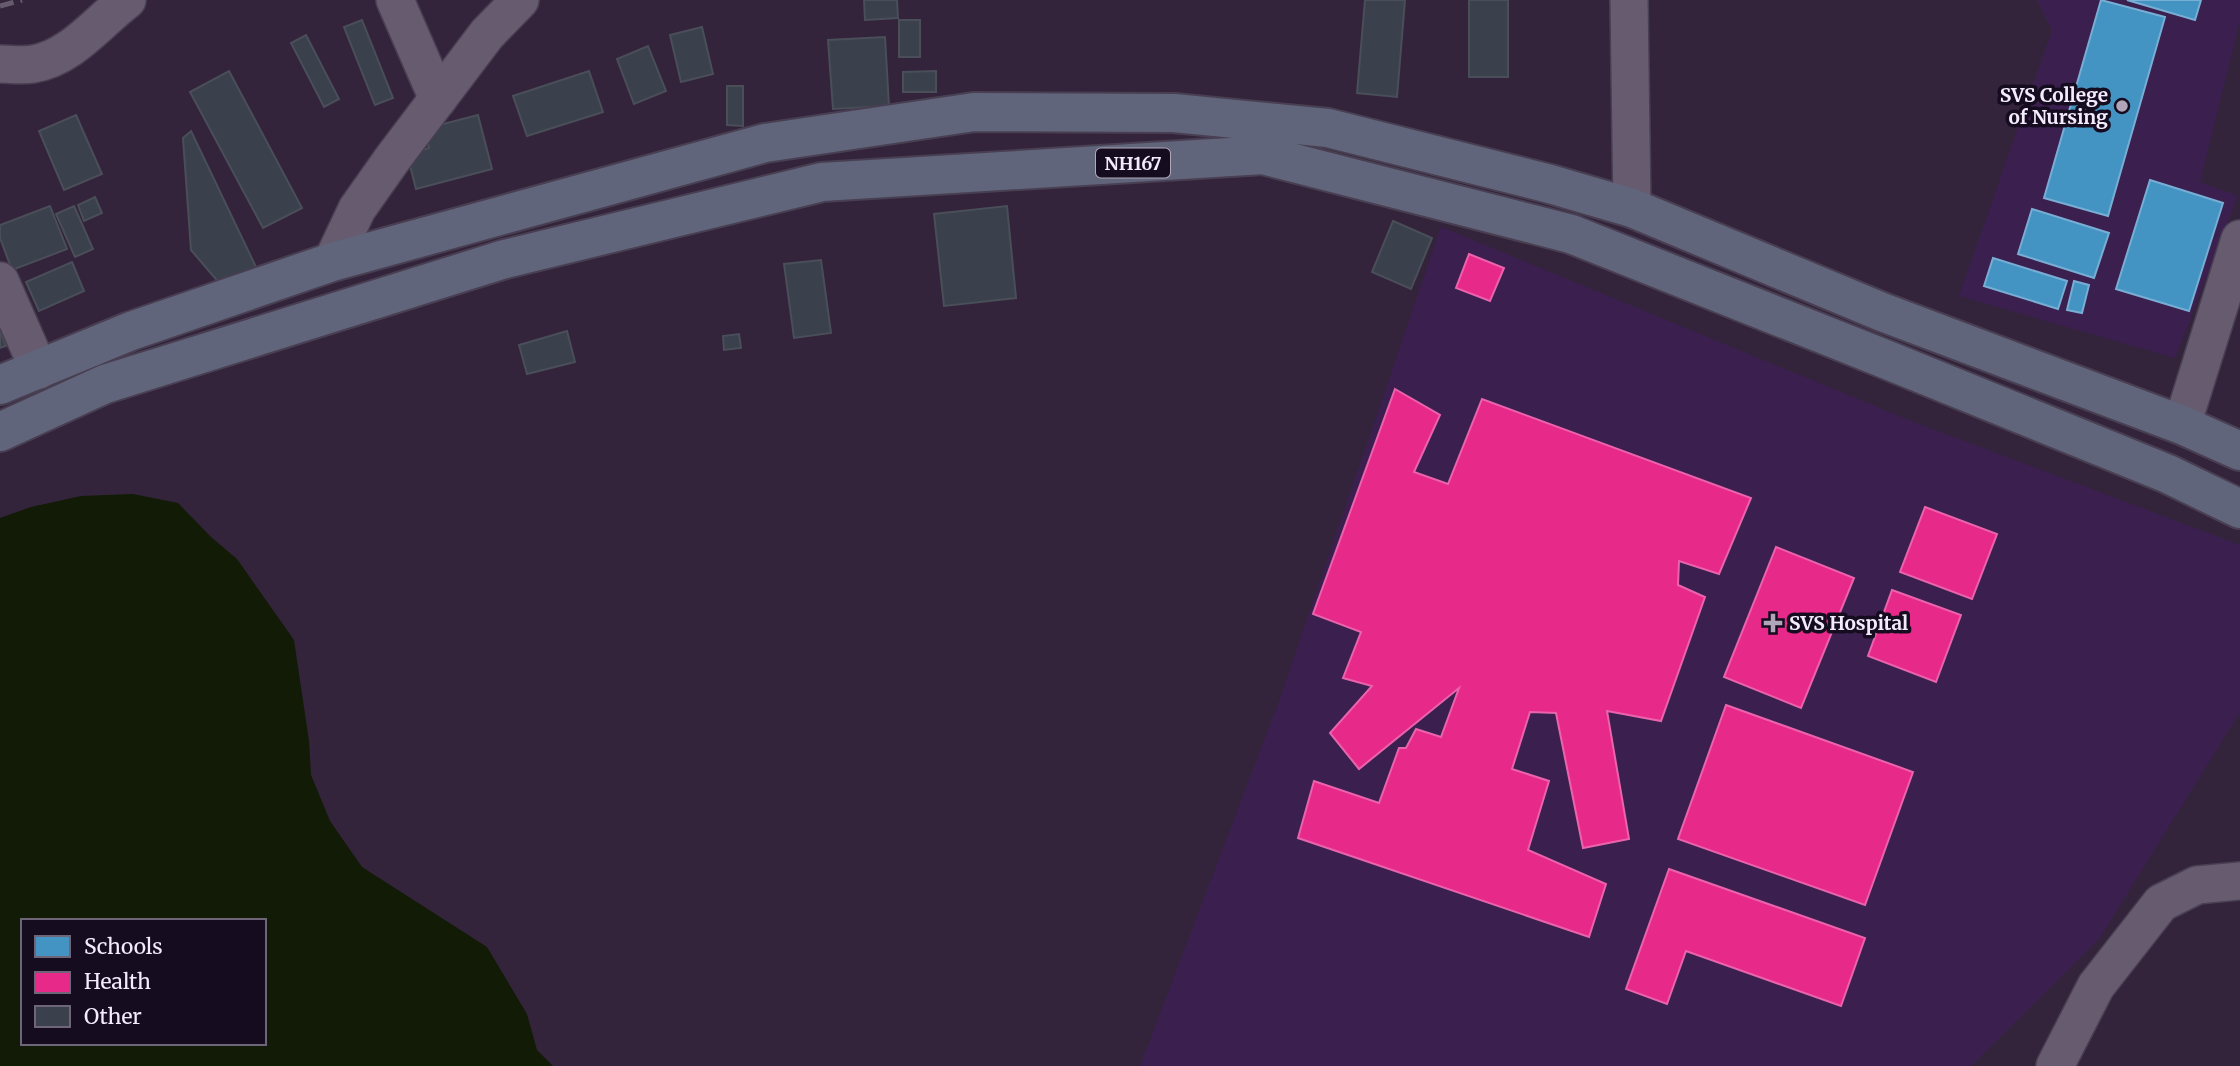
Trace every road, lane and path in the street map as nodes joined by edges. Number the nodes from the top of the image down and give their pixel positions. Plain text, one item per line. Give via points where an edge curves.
1 (127, 0) edge
2 (395, 0) edge
3 (520, 0) edge
4 (1629, 0) edge
5 (0, 65) edge
6 (438, 99) junction
7 (1632, 208) junction
8 (2240, 239) edge
9 (332, 262) junction
10 (0, 281) edge
11 (39, 370) junction
12 (0, 385) edge
13 (2182, 425) junction
14 (0, 432) edge
15 (2240, 451) edge
16 (2240, 509) edge
17 (2240, 881) edge
18 (2055, 1066) edge

1 - 5 street via 54,57 33,64
2 - 6 street
3 - 6 street via 486,34
4 - 7 street
6 - 9 street via 358,209
7 - 9 highway via 1328,128 1174,113 974,112 765,143
7 - 13 highway via 1882,312
8 - 13 street
9 - 11 highway via 131,331
10 - 11 street
11 - 12 highway
13 - 15 highway
14 - 16 highway, NH167 via 105,384 505,259 822,182 1262,155 1571,234 2116,453
17 - 18 street via 2197,885 2161,903 2096,986

